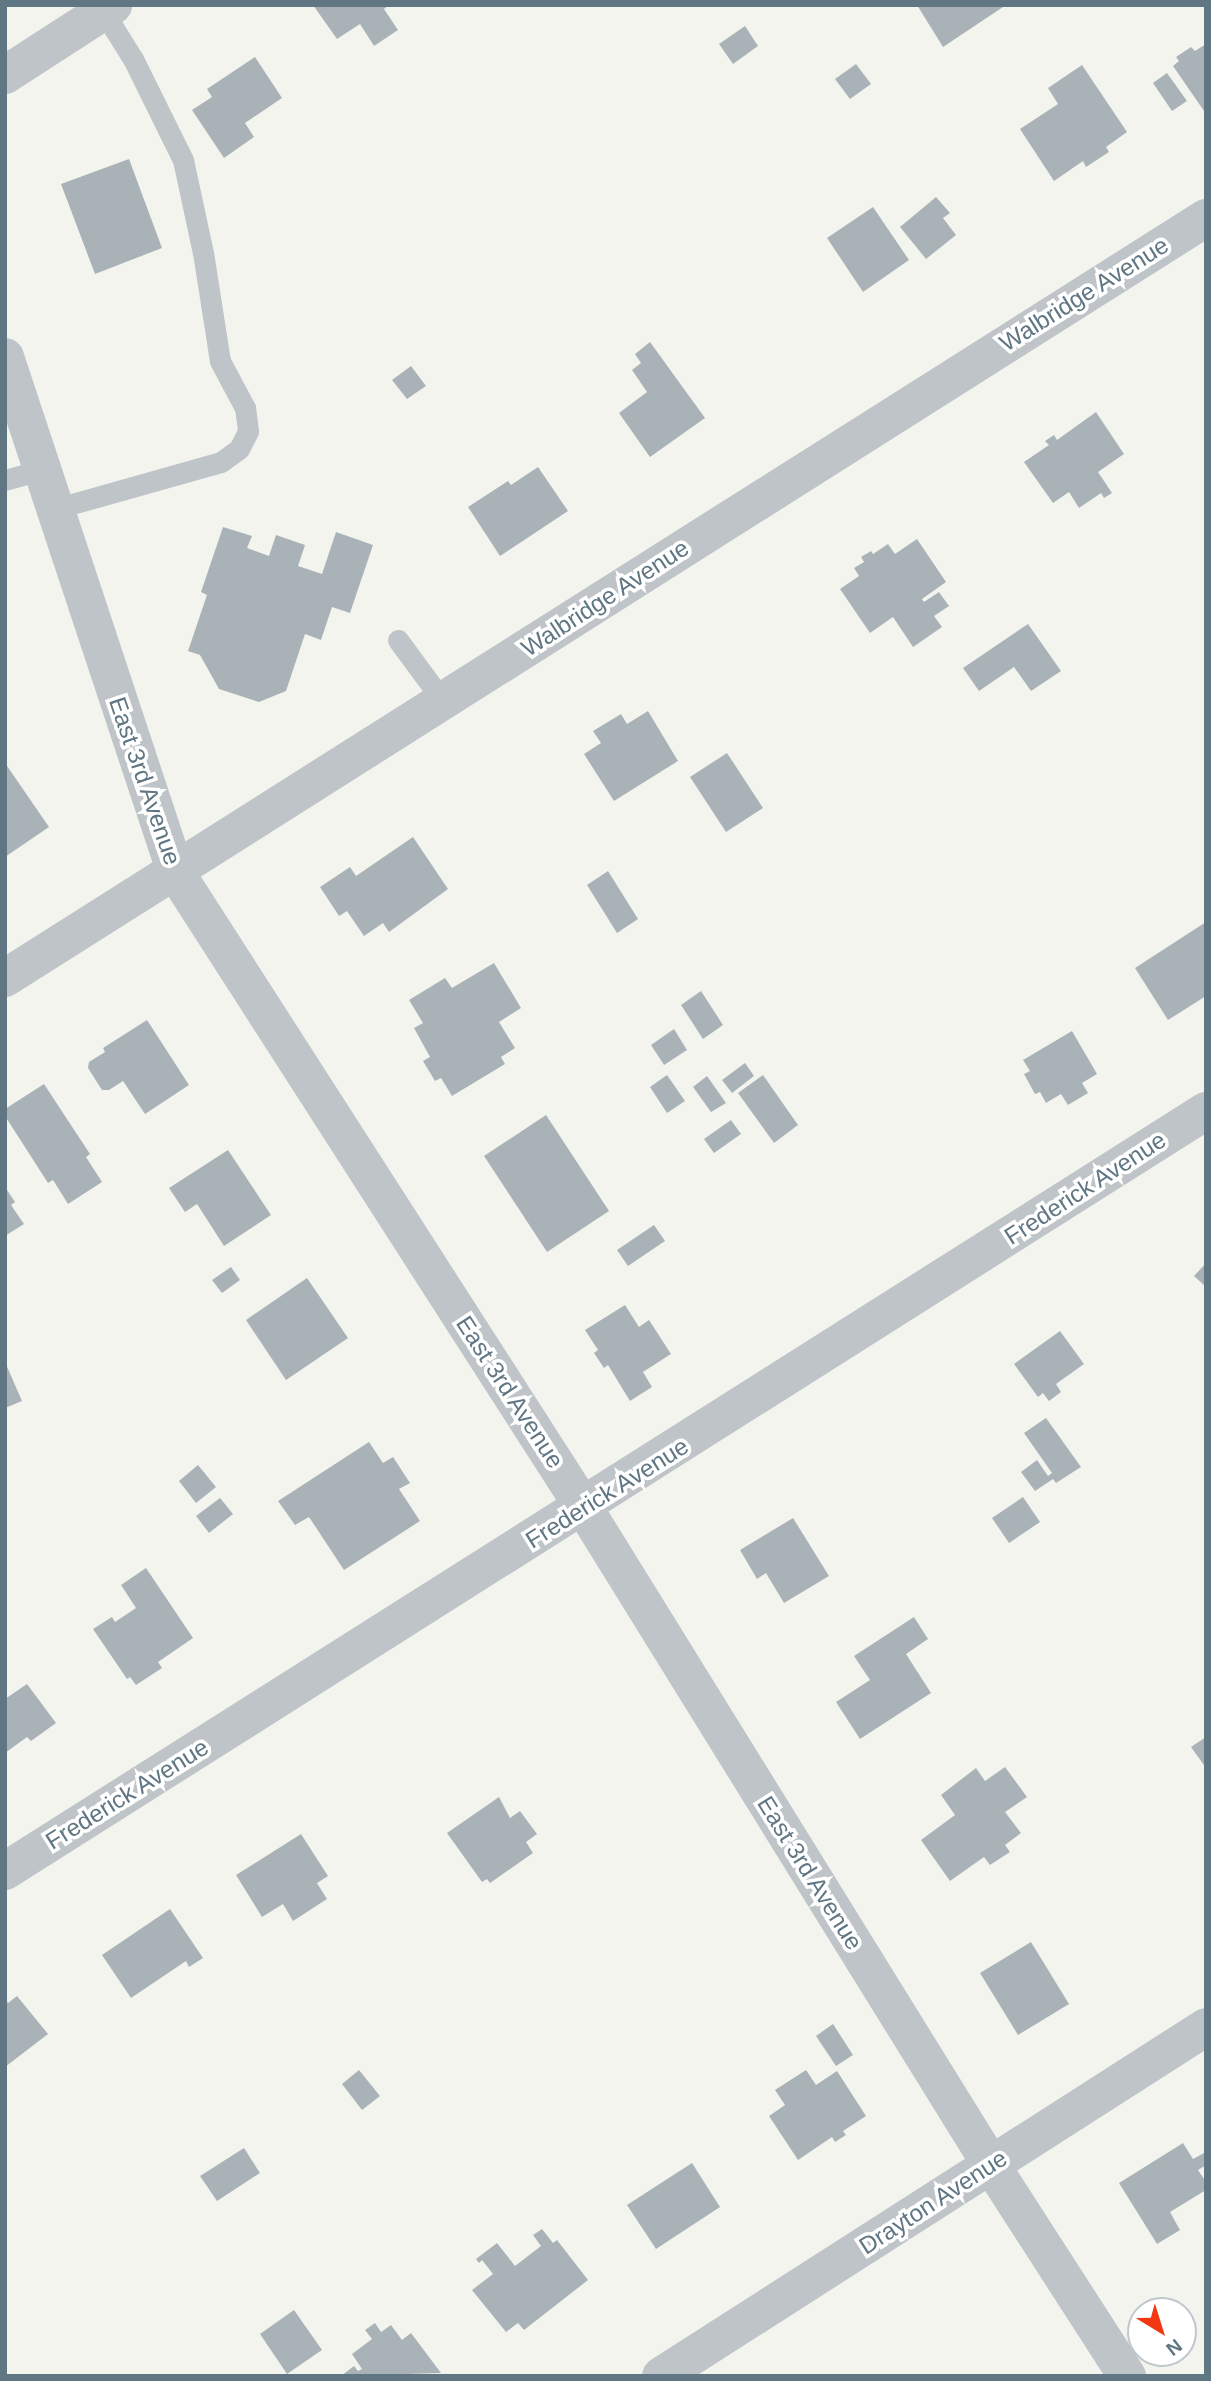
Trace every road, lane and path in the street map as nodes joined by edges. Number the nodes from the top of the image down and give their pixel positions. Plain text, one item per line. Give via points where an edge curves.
1 (108, 8) edge
2 (5, 75) edge
3 (1206, 218) edge
4 (5, 357) edge
5 (23, 475) edge
6 (54, 509) junction
7 (398, 640) dead end
8 (443, 701) junction
9 (176, 873) junction
10 (5, 978) edge
11 (1206, 1111) edge
12 (584, 1508) junction
13 (5, 1871) edge
14 (1206, 2027) edge
15 (991, 2165) junction
16 (661, 2376) edge
17 (1127, 2376) edge

1 - 2 street
1 - 6 lane via 183,160 220,361 245,408 248,431 239,449 221,462
3 - 8 street, Walbridge Avenue
4 - 5 street, East 3rd Avenue
5 - 6 street, East 3rd Avenue
6 - 9 street, East 3rd Avenue
7 - 8 lane
8 - 9 street, Walbridge Avenue
9 - 10 street, Walbridge Avenue
9 - 12 street, East 3rd Avenue
11 - 12 street, Frederick Avenue
12 - 13 street, Frederick Avenue
12 - 15 street, East 3rd Avenue
14 - 15 street, Drayton Avenue
15 - 16 street, Drayton Avenue
15 - 17 street, East 3rd Avenue

